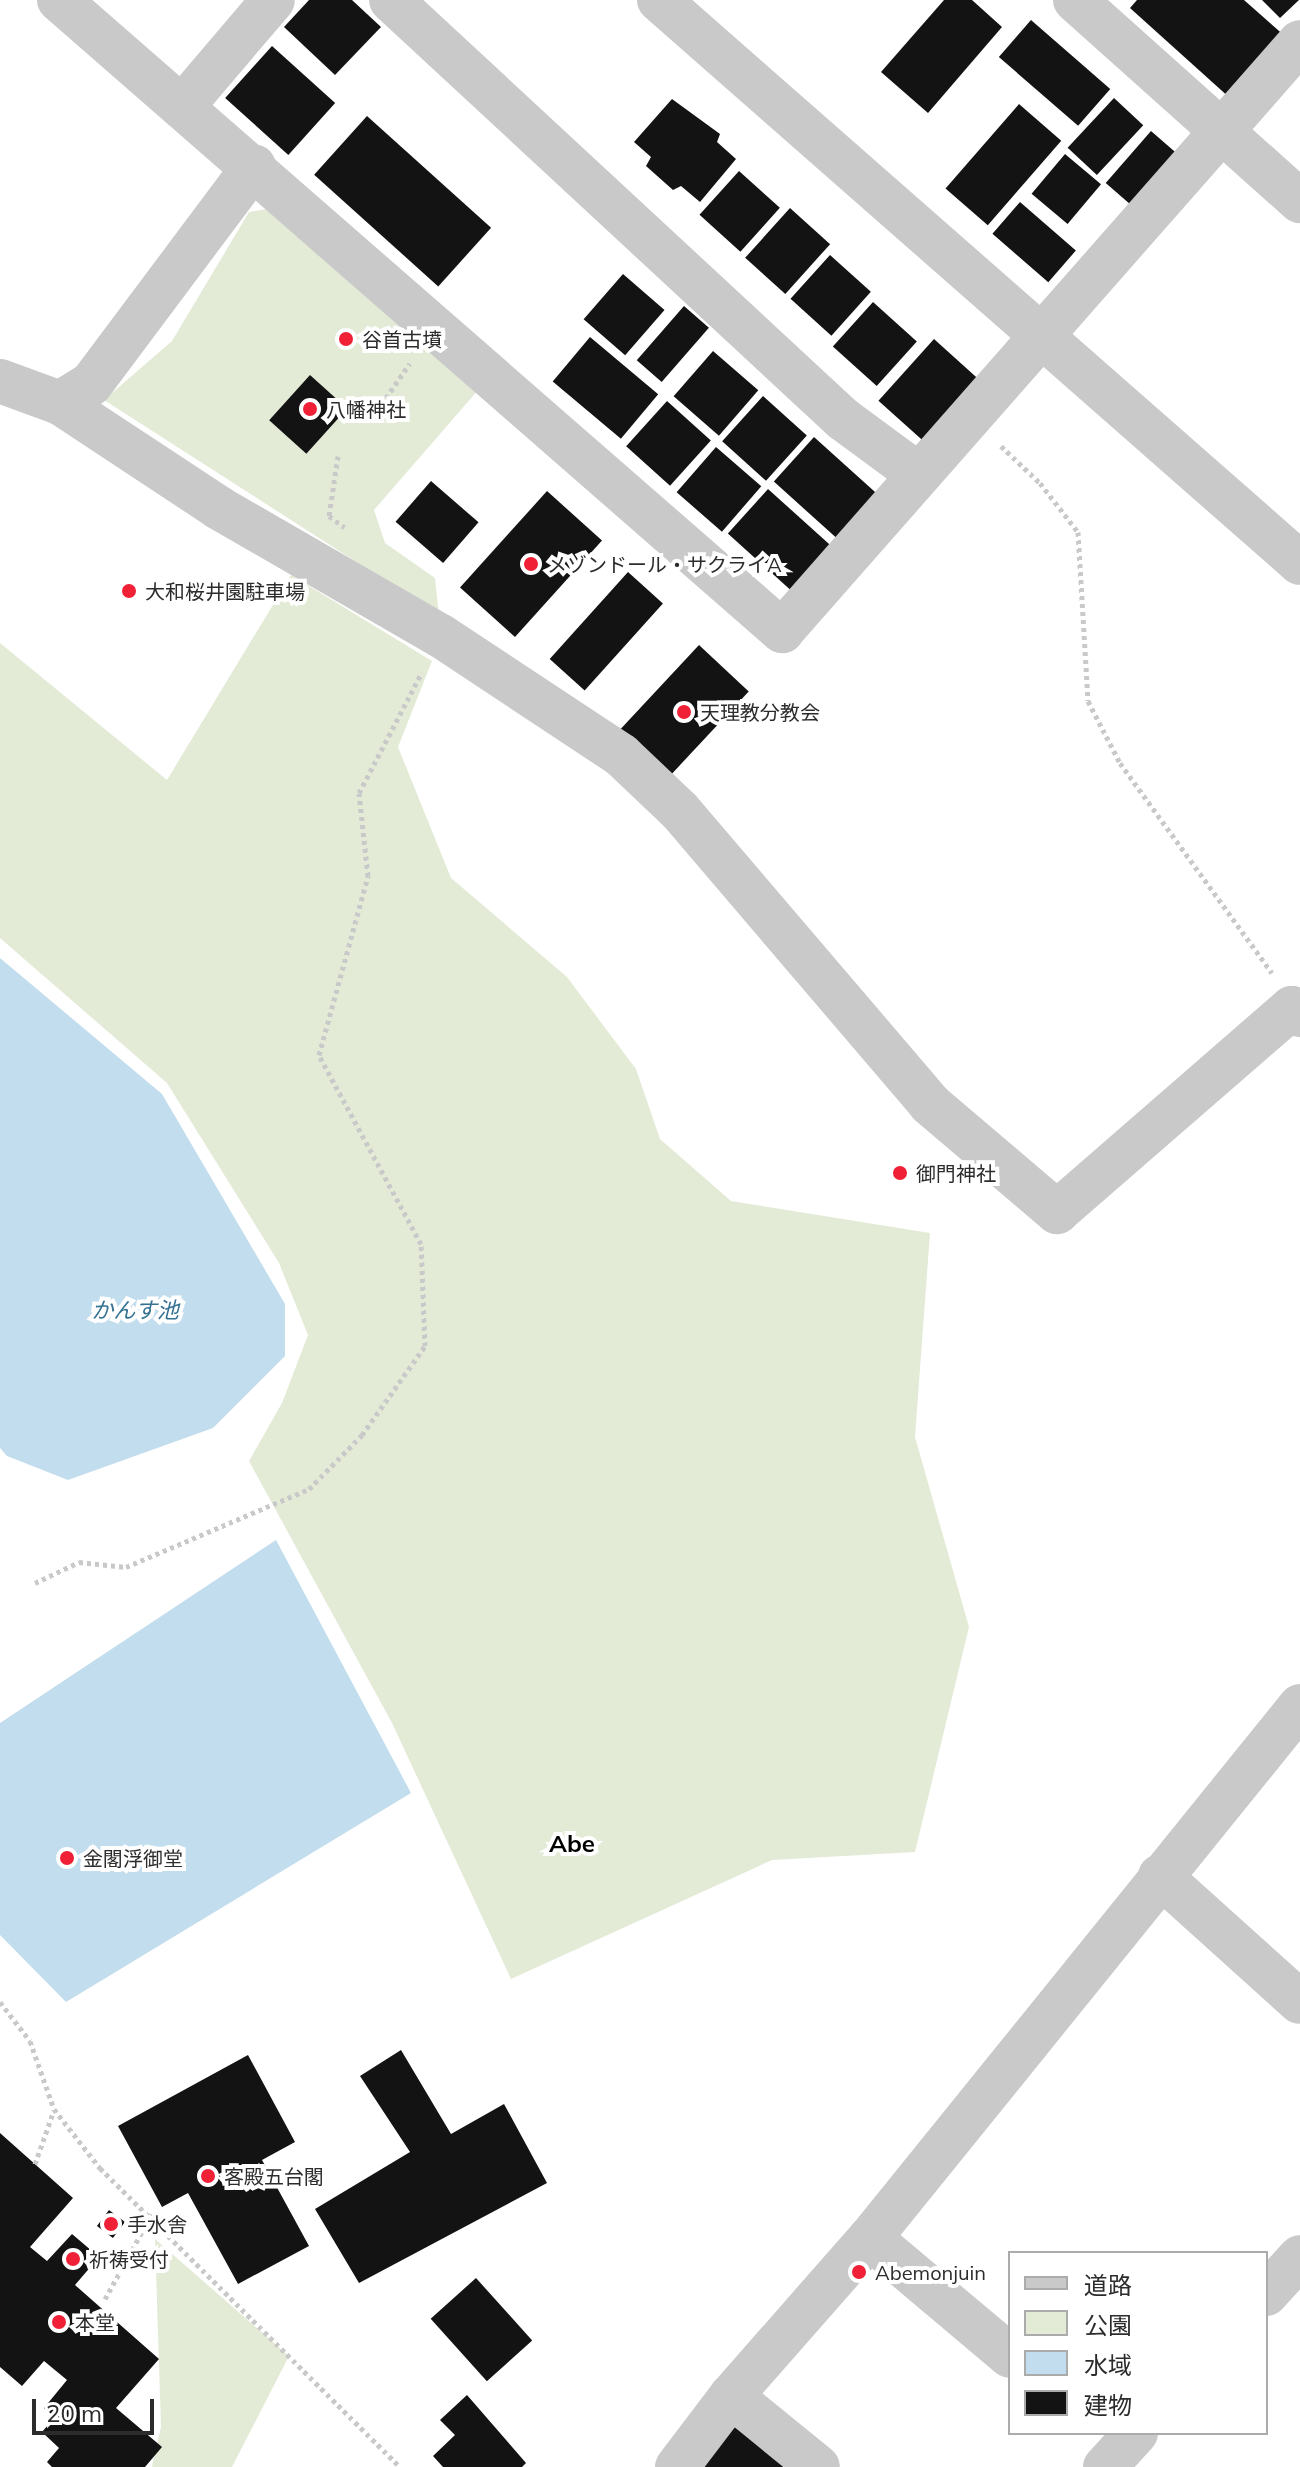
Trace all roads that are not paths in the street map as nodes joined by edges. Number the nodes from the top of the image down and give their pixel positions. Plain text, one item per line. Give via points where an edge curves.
1 (59, 0) edge
2 (273, 0) edge
3 (391, 0) edge
4 (659, 0) edge
5 (1075, 0) edge
6 (1300, 42) edge
7 (182, 107) junction
8 (1221, 130) junction
9 (254, 166) junction
10 (1300, 201) edge
11 (1040, 332) junction
12 (0, 381) edge
13 (60, 403) junction
14 (919, 475) junction
15 (1300, 563) edge
16 (1296, 1011) edge
17 (1300, 1706) edge
18 (1160, 1876) junction
19 (1300, 2002) edge
20 (870, 2238) junction
21 (1300, 2257) edge
22 (1268, 2292) edge
23 (1008, 2354) edge
24 (731, 2396) junction
25 (677, 2467) edge
26 (818, 2467) edge

1 - 7 street
2 - 7 street
3 - 14 street via 843,419
4 - 11 street
5 - 8 street
6 - 8 street
7 - 9 street
8 - 10 street
8 - 11 street
9 - 13 street via 91,384
9 - 14 street via 433,329 782,631
11 - 14 street
11 - 15 street
12 - 13 street
13 - 16 street via 219,508 441,636 621,755 680,811 930,1104 1057,1212
17 - 18 street
18 - 19 street
18 - 20 street
20 - 23 street
20 - 24 street
21 - 22 street
24 - 25 street
24 - 26 street

